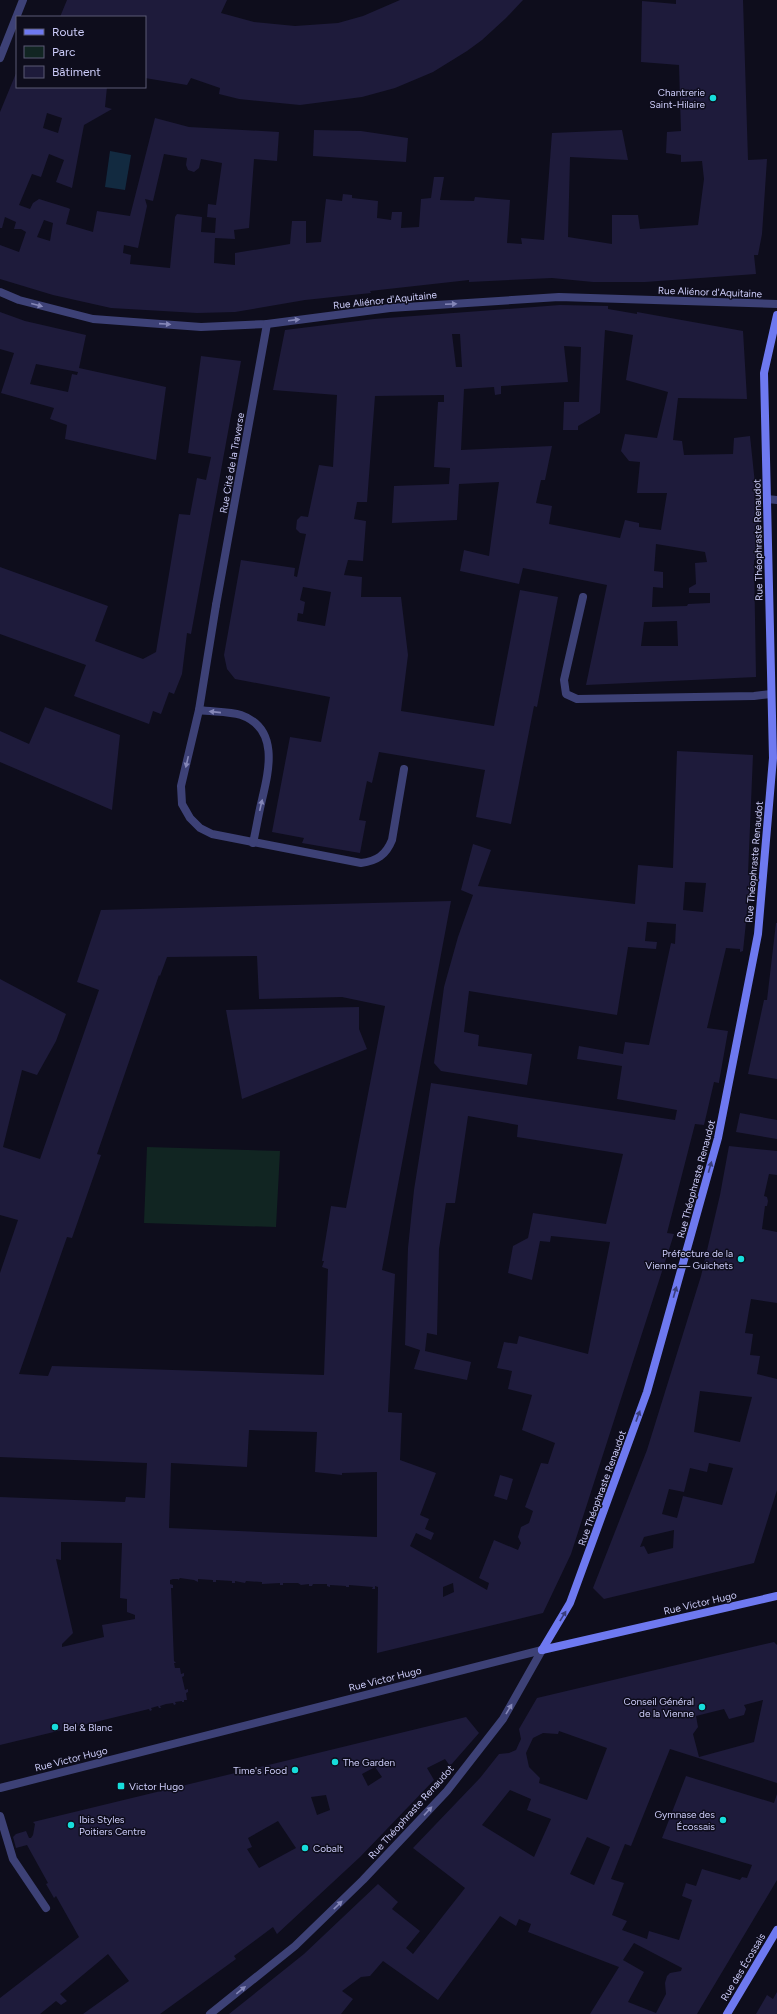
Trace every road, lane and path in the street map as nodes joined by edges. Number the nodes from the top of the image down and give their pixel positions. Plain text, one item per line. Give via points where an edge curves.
1 (23, 0) edge
2 (17, 16) edge
3 (16, 18) edge
4 (0, 58) edge
5 (0, 292) edge
6 (777, 304) edge
7 (777, 315) edge
8 (267, 324) junction
9 (767, 499) junction
10 (777, 500) edge
11 (583, 597) dead end
12 (771, 694) junction
13 (199, 710) junction
14 (404, 769) dead end
15 (253, 843) junction
16 (777, 1596) edge
17 (542, 1650) junction
18 (0, 1788) edge
19 (0, 1816) edge
20 (46, 1908) dead end
21 (777, 1930) edge
22 (210, 2014) edge
23 (726, 2014) edge

1 - 2 street
3 - 4 street
5 -> 8 street, Rue Aliénor d'Aquitaine via 19,300 93,319 201,327
8 -> 6 street, Rue Aliénor d'Aquitaine via 390,308 559,298
7 - 9 street, Rue Théophraste Renaudot via 764,373
8 - 13 street, Rue Cité de la Traverse
9 - 10 street
9 - 12 street, Rue Théophraste Renaudot
11 - 12 street via 564,680 566,694 570,698
17 -> 12 street, Rue Théophraste Renaudot via 570,1603 647,1392 718,1138 758,934 773,758
13 -> 15 street, Rue Cité de la Traverse via 181,786 182,804 200,828 212,834
15 -> 13 street via 267,778 270,757 268,743 253,721 241,715
14 - 15 street, Rue Cité de la Traverse via 392,840 388,849 371,862 360,863
16 - 17 street, Rue Victor Hugo
17 - 18 street, Rue Victor Hugo
22 -> 17 street, Rue Théophraste Renaudot via 296,1946 447,1791 503,1719
19 - 20 street via 13,1859
21 - 23 street, Rue des Écossais

